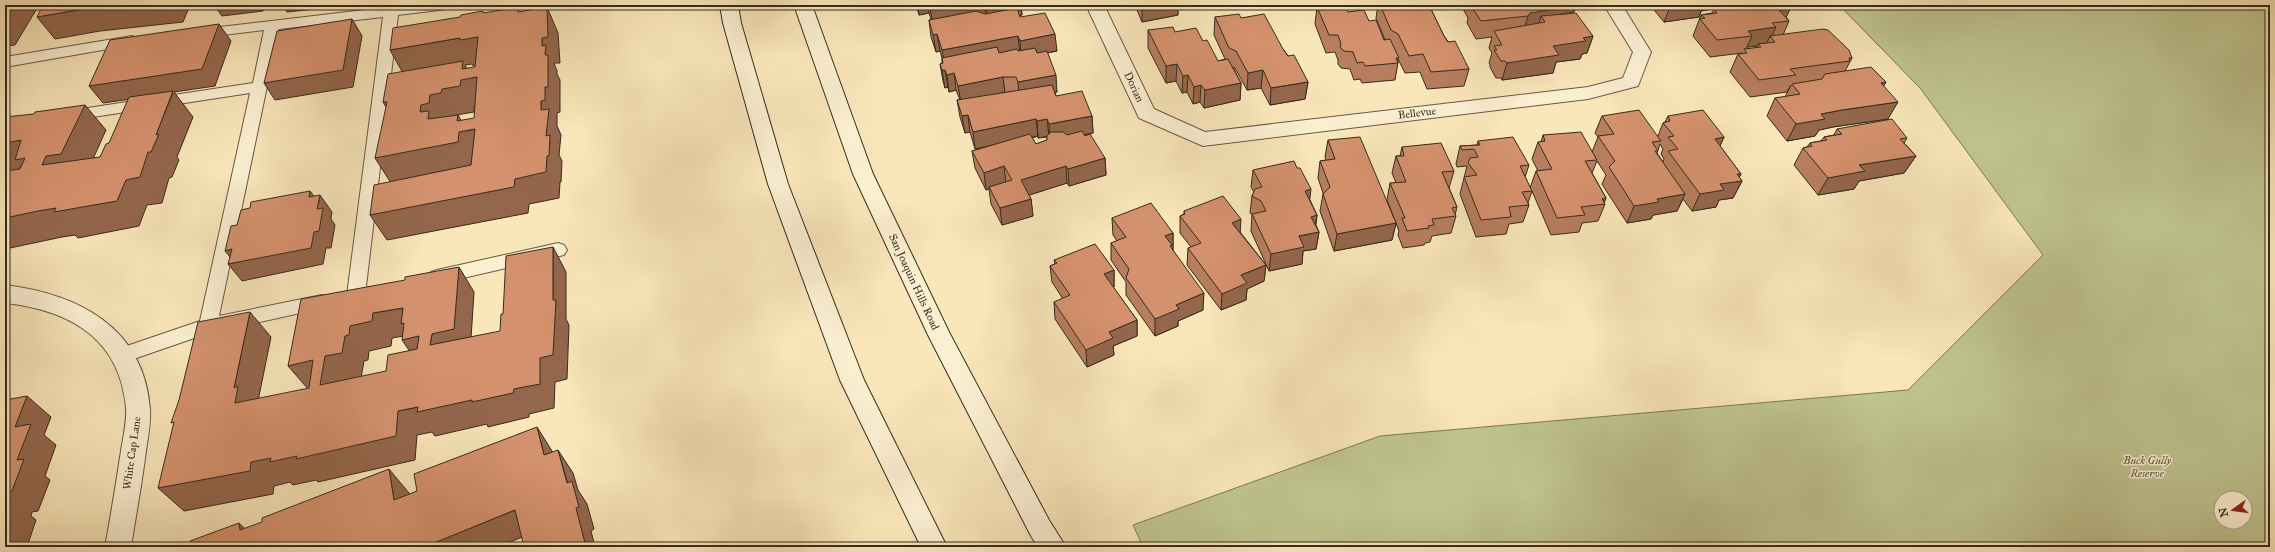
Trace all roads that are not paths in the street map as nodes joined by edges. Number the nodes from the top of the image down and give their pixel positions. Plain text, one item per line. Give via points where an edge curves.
1 (447, 5) edge
2 (729, 5) edge
3 (804, 5) edge
4 (1095, 5) edge
5 (1613, 5) edge
6 (391, 11) junction
7 (273, 24) junction
8 (183, 35) edge
9 (146, 39) edge
10 (5, 62) edge
11 (259, 87) junction
12 (51, 119) edge
13 (1203, 139) joint
14 (558, 250) dead end
15 (418, 281) edge
16 (5, 294) edge
17 (208, 326) junction
18 (122, 355) junction
19 (118, 547) edge
20 (934, 547) edge
21 (1053, 547) edge

1 - 6 lane
2 - 20 main road via 778,184 841,351 852,380
3 - 21 main road, San Joaquin Hills Road via 863,174 939,335 1040,528
4 - 13 main road, Dorian via 1146,113
5 - 13 main road, Bellevue via 1642,52 1631,82 1588,93
6 - 7 lane
6 - 17 lane via 364,293
7 - 8 lane
7 - 11 lane
9 - 10 lane
11 - 12 lane
11 - 17 lane
14 - 15 lane
16 - 18 main road, White Cap Lane via 20,294 55,303 85,316 109,335
17 - 18 lane
18 - 19 main road, White Cap Lane via 130,367 138,408 137,431

